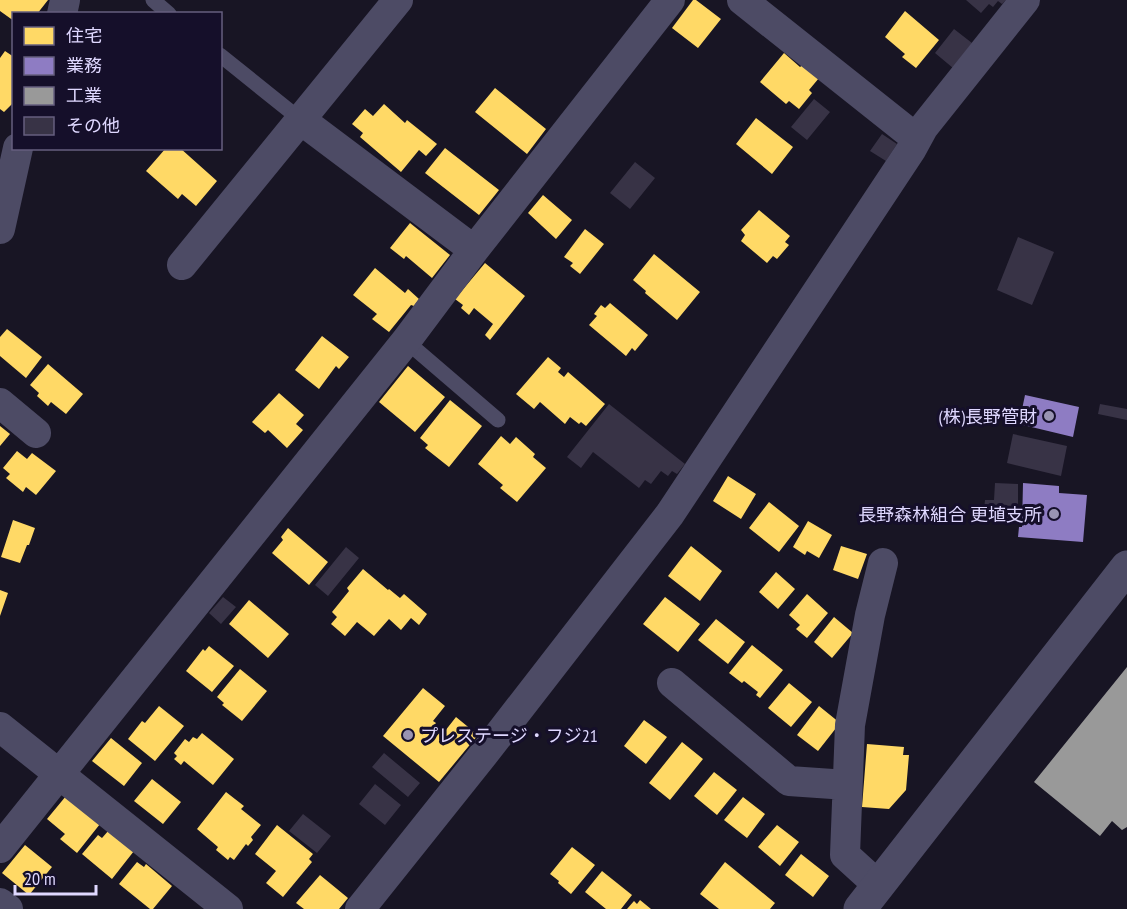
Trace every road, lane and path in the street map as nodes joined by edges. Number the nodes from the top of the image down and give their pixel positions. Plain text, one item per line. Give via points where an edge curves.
1 (153, 0) edge
2 (398, 0) edge
3 (670, 0) edge
4 (742, 0) edge
5 (1025, 0) edge
6 (167, 12) edge
7 (222, 57) edge
8 (301, 120) junction
9 (917, 139) junction
10 (18, 150) edge
11 (0, 229) edge
12 (474, 250) junction
13 (182, 264) dead end
14 (406, 341) junction
15 (0, 403) edge
16 (498, 420) dead end
17 (36, 433) dead end
18 (884, 563) dead end
19 (1127, 567) edge
20 (672, 683) dead end
21 (0, 727) edge
22 (60, 773) junction
23 (847, 785) junction
24 (0, 848) edge
25 (870, 897) edge
26 (0, 903) edge
27 (8, 909) edge
28 (228, 909) edge
29 (360, 909) edge

1 - 6 lane
2 - 8 street
3 - 12 street
4 - 9 street
5 - 9 street
7 - 8 lane
8 - 12 street
8 - 13 street
9 - 29 street via 670,514
10 - 11 street
12 - 14 street
14 - 16 lane
14 - 22 street
15 - 17 street
18 - 23 street via 870,615 850,725
19 - 25 street
20 - 23 street via 789,781
21 - 22 street
22 - 24 street
22 - 28 street
23 - 25 street via 845,855
26 - 27 street

